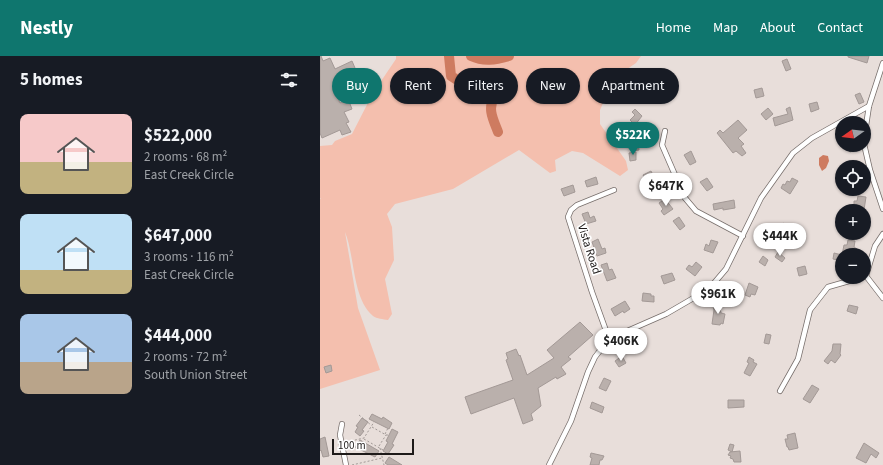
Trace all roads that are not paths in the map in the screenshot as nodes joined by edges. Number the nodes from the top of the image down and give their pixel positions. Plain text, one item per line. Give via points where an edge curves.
1 (883, 63) edge
2 (869, 106) junction
3 (867, 116) edge
4 (665, 131) dead end
5 (866, 152) edge
6 (614, 190) dead end
7 (883, 209) edge
8 (883, 234) edge
9 (743, 236) junction
10 (871, 258) edge
11 (839, 284) edge
12 (871, 284) edge
13 (883, 298) edge
14 (609, 339) junction
15 (780, 390) dead end
16 (342, 424) dead end
17 (346, 465) edge
18 (549, 465) edge

1 - 2 street
2 - 3 street
2 - 9 street via 812,138 793,153 761,198
4 - 9 street via 662,145 685,198 696,211
5 - 7 street
6 - 14 street, Vista Road via 577,205 570,210 568,217
8 - 10 street
9 - 14 street via 726,269 709,289 666,314
11 - 15 street via 828,287 810,310 798,359
12 - 13 street
14 - 18 street via 595,357 571,421
16 - 17 street via 340,435

